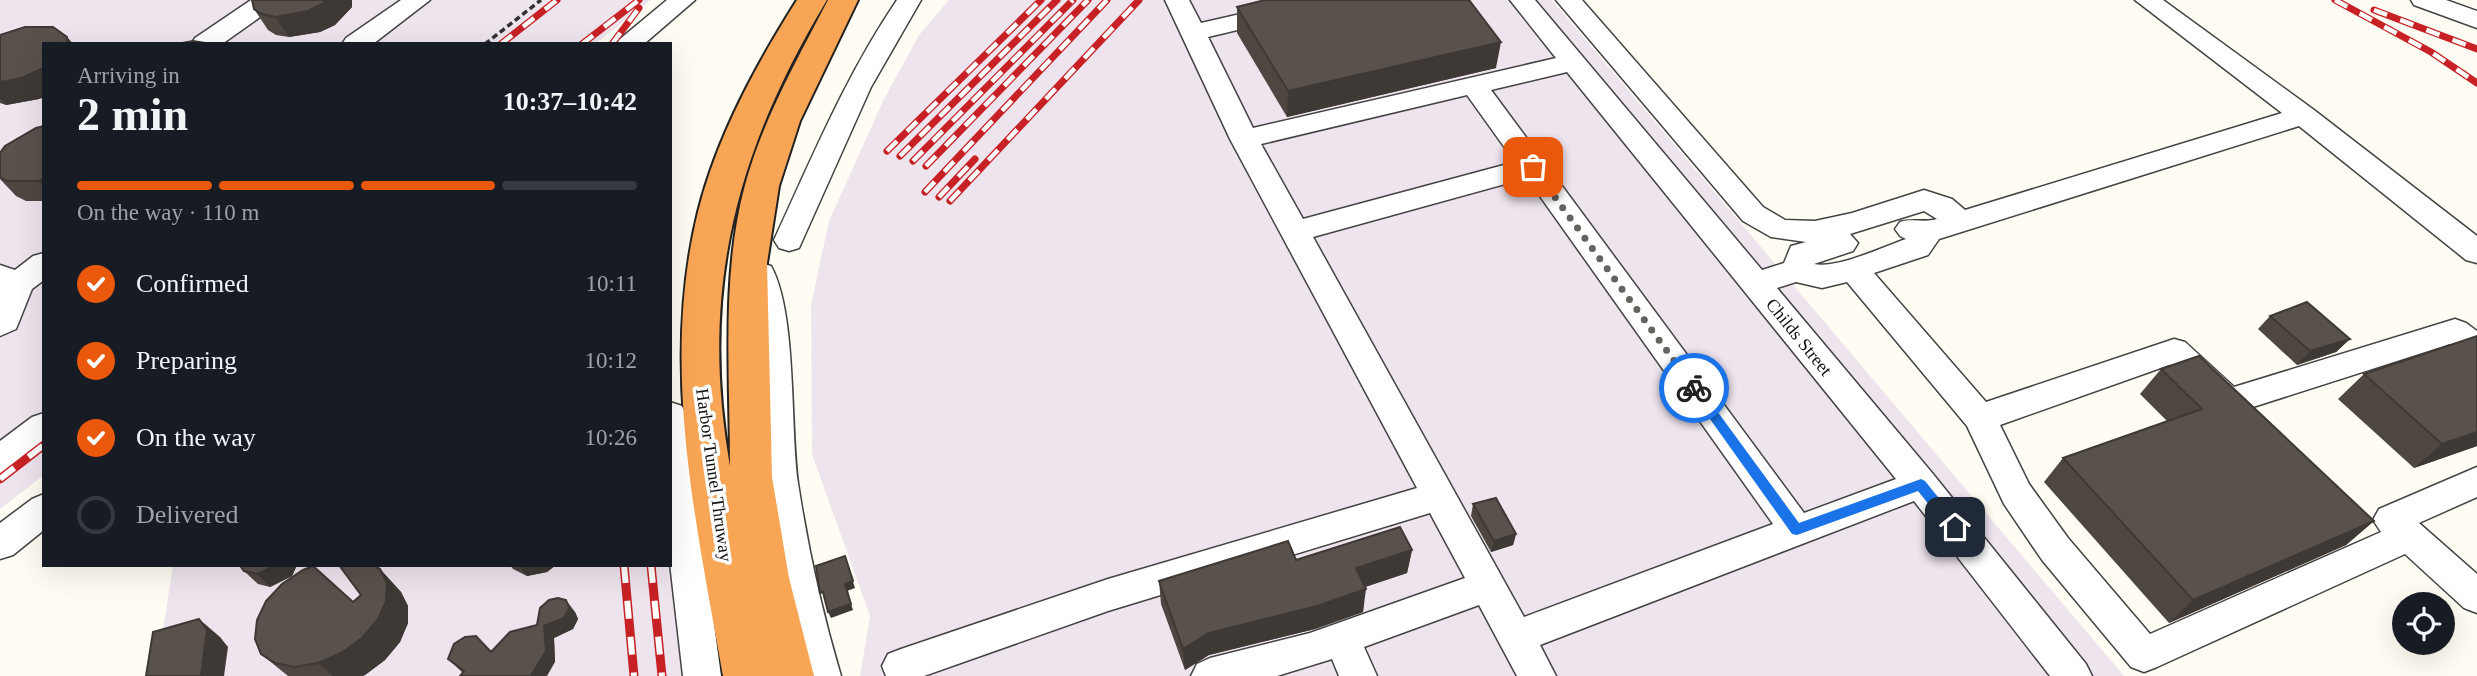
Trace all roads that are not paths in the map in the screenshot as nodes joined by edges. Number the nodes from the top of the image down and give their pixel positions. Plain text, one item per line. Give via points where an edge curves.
1 (268, 0) edge
2 (418, 0) edge
3 (665, 0) edge
4 (683, 0) edge
5 (812, 0) edge
6 (843, 0) edge
7 (909, 0) edge
8 (1177, 0) edge
9 (1334, 0) edge
10 (1522, 0) edge
11 (1568, 0) edge
12 (2147, 0) edge
13 (2423, 0) edge
14 (2477, 20) edge
15 (1193, 33) junction
16 (207, 42) edge
17 (358, 42) edge
18 (612, 42) edge
19 (630, 42) edge
20 (1573, 62) junction
21 (1473, 85) junction
22 (2304, 116) junction
23 (1244, 139) junction
24 (1533, 167) junction
25 (1959, 222) junction
26 (1295, 232) junction
27 (1929, 232) junction
28 (789, 240) dead end
29 (2477, 253) edge
30 (42, 265) edge
31 (1853, 269) junction
32 (1796, 271) junction
33 (9, 280) edge
34 (1755, 283) junction
35 (0, 324) edge
36 (2477, 348) edge
37 (1980, 418) junction
38 (672, 419) edge
39 (42, 428) edge
40 (0, 460) edge
41 (2477, 481) edge
42 (1921, 484) junction
43 (42, 488) edge
44 (1439, 496) junction
45 (42, 511) edge
46 (0, 521) edge
47 (1797, 530) junction
48 (2410, 536) junction
49 (0, 544) edge
50 (741, 552) junction
51 (1488, 586) junction
52 (2477, 597) edge
53 (1515, 637) junction
54 (1342, 639) junction
55 (702, 676) edge
56 (746, 676) edge
57 (791, 676) edge
58 (822, 676) edge
59 (905, 676) edge
60 (1210, 676) edge
61 (1358, 676) edge
62 (1537, 676) edge
63 (2073, 676) edge

1 - 16 street
2 - 17 street
3 - 18 street
4 - 19 street
5 - 50 highway, Harbor Tunnel Thruway via 785,42 750,116 722,188 713,230 701,350 704,435
6 - 50 highway, Harbor Tunnel Thruway via 783,121 762,186 747,291 751,477
7 - 28 street via 878,48
8 - 15 street
9 - 15 street
10 - 20 street, Childs Street
11 - 25 street via 1753,214 1767,224 1781,230 1815,232 1924,200 1942,206
12 - 22 street
13 - 14 street
15 - 23 street
20 - 21 street
20 - 34 street, Childs Street
21 - 23 street
21 - 24 street
22 - 25 street
22 - 29 street
23 - 26 street
24 - 26 street
24 - 47 street
25 - 27 street
26 - 44 street
27 - 31 street via 1917,247
27 - 32 street via 1898,228 1802,254
30 - 33 street
31 - 32 street via 1822,277
31 - 37 street
32 - 34 street
33 - 35 street via 5,321
34 - 42 street, Childs Street
36 - 37 street via 2455,331 2228,402 2174,351
37 - 48 street via 2016,494 2055,549 2144,655
38 - 50 street
39 - 40 street
41 - 48 street via 2391,520
42 - 47 street
42 - 63 street, Childs Street
43 - 46 street
44 - 51 street
44 - 59 street via 1108,595 901,666
45 - 49 street
47 - 53 street
48 - 52 street
50 - 55 street
50 - 56 highway, Harbor Tunnel Thruway
50 - 57 highway, Harbor Tunnel Thruway
50 - 58 street via 801,602
51 - 53 street
51 - 54 street
53 - 62 street
54 - 60 street
54 - 61 street

